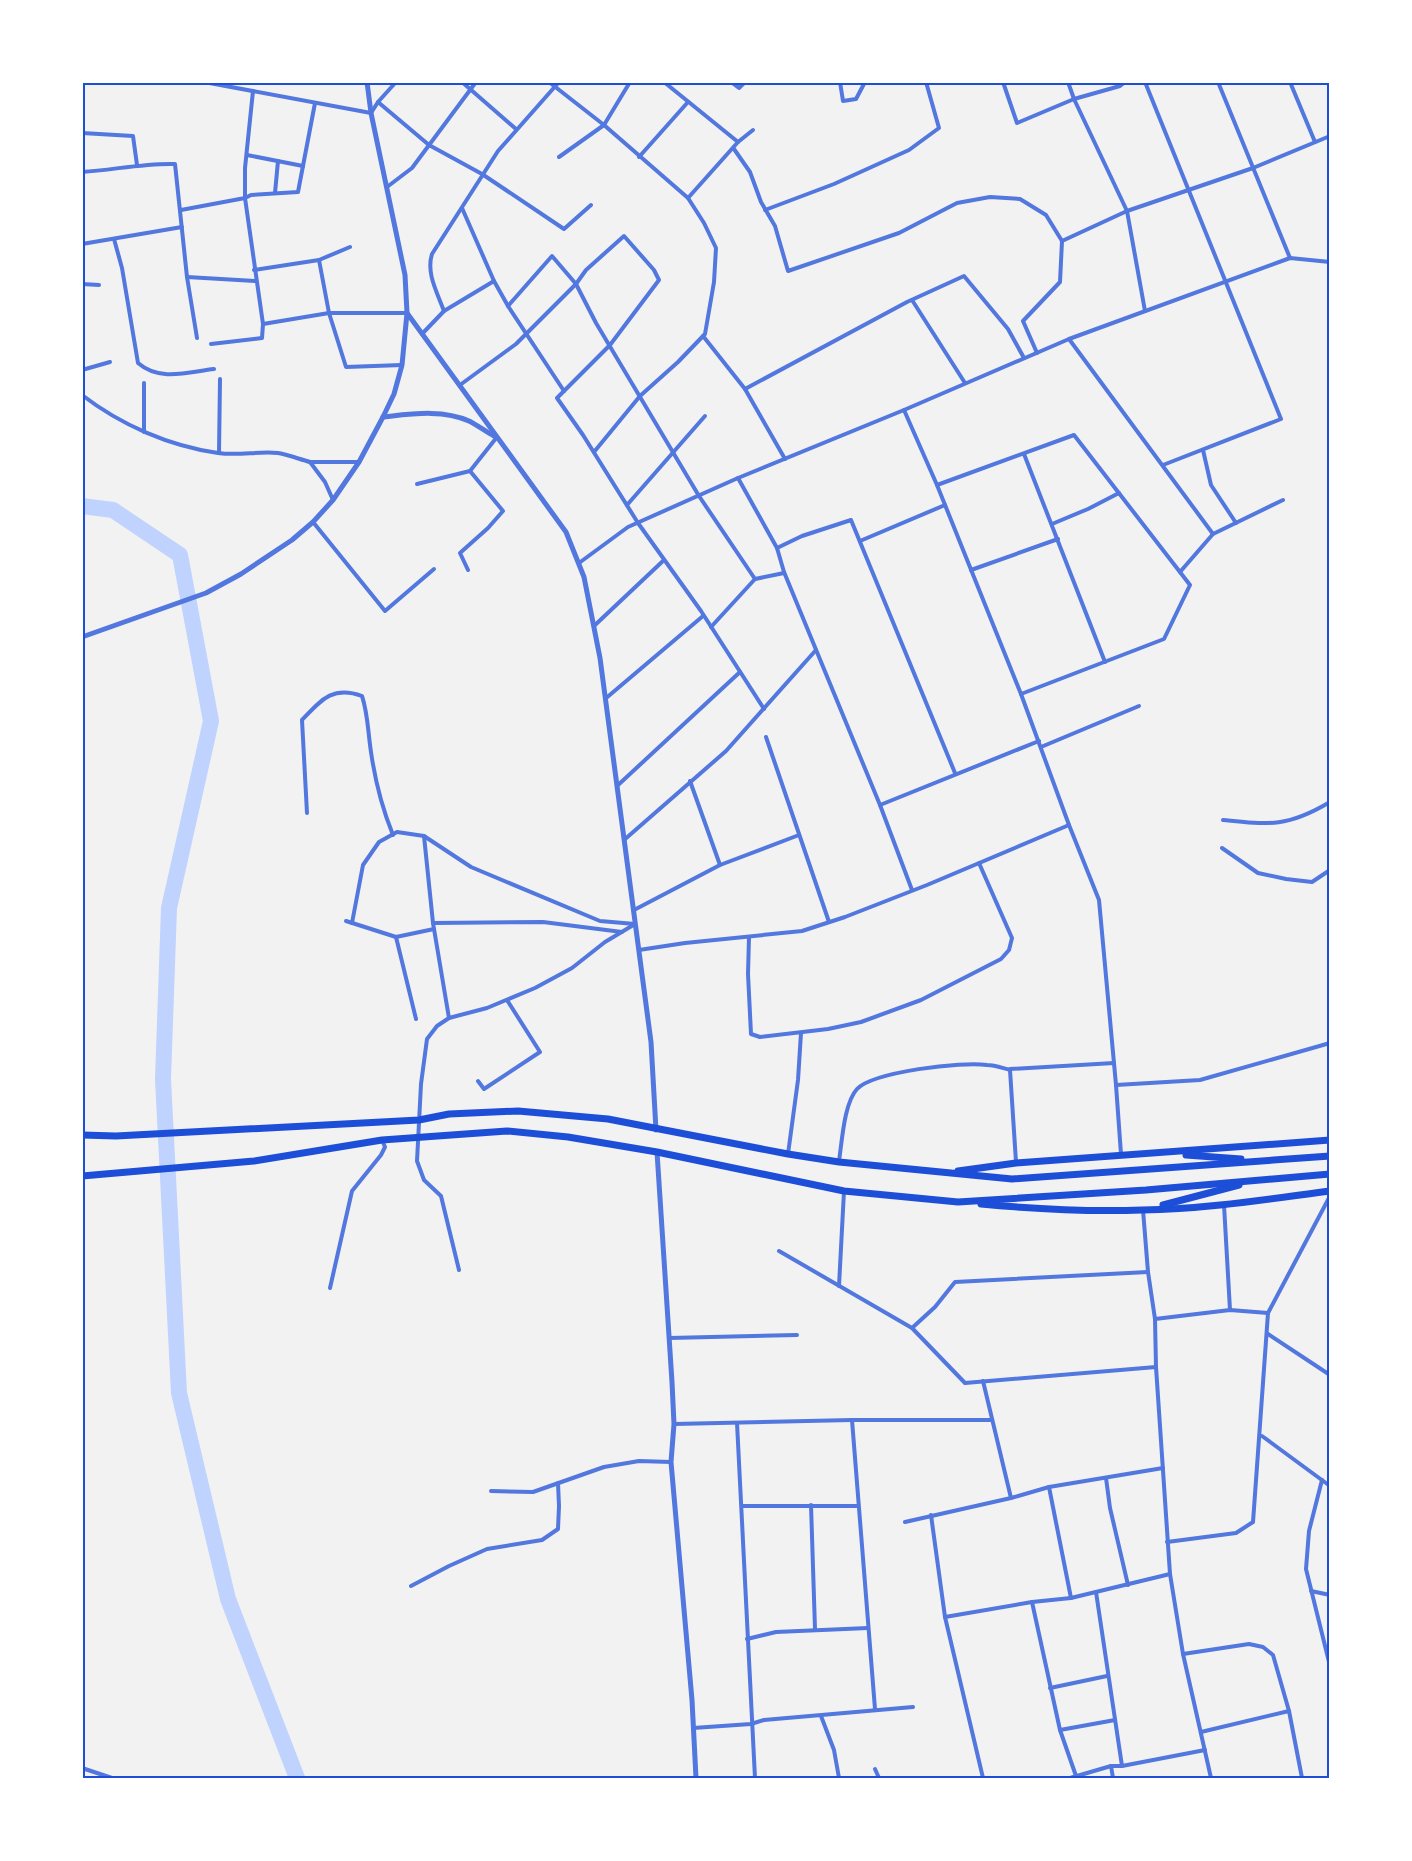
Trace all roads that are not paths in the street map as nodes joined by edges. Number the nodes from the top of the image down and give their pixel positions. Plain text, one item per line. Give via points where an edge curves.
1 (204, 82) edge
2 (367, 82) edge
3 (396, 82) edge
4 (462, 82) edge
5 (476, 82) edge
6 (549, 82) edge
7 (558, 82) edge
8 (630, 82) edge
9 (664, 82) edge
10 (731, 82) edge
11 (745, 82) edge
12 (840, 82) edge
13 (865, 82) edge
14 (926, 82) edge
15 (1002, 82) edge
16 (1068, 82) edge
17 (1125, 82) edge
18 (1145, 82) edge
19 (1218, 82) edge
20 (1290, 82) edge
21 (555, 87) junction
22 (471, 89) junction
23 (254, 91) junction
24 (1074, 99) junction
25 (378, 102) junction
26 (688, 102) junction
27 (315, 103) junction
28 (371, 113) junction
29 (604, 125) junction
30 (516, 129) junction
31 (753, 130) dead end
32 (82, 133) edge
33 (1329, 136) edge
34 (1315, 141) junction
35 (738, 142) junction
36 (429, 145) junction
37 (734, 149) junction
38 (247, 155) junction
39 (560, 157) dead end
40 (639, 157) junction
41 (278, 161) junction
42 (138, 165) junction
43 (303, 166) junction
44 (1253, 168) junction
45 (82, 172) edge
46 (482, 174) junction
47 (387, 187) junction
48 (1188, 192) junction
49 (275, 193) junction
50 (244, 198) junction
51 (688, 198) junction
52 (591, 205) dead end
53 (462, 208) junction
54 (181, 210) junction
55 (765, 210) junction
56 (1127, 211) junction
57 (182, 227) junction
58 (114, 239) junction
59 (1062, 241) junction
60 (82, 244) edge
61 (350, 247) dead end
62 (1290, 258) junction
63 (319, 260) junction
64 (1329, 262) edge
65 (254, 270) junction
66 (187, 277) junction
67 (255, 280) junction
68 (1226, 280) junction
69 (494, 281) junction
70 (82, 284) edge
71 (576, 284) junction
72 (99, 285) dead end
73 (912, 300) junction
74 (508, 306) junction
75 (1145, 310) junction
76 (444, 311) junction
77 (329, 313) junction
78 (407, 313) junction
79 (262, 324) junction
80 (422, 334) junction
81 (527, 334) junction
82 (703, 336) junction
83 (197, 338) dead end
84 (1069, 339) junction
85 (212, 344) dead end
86 (610, 345) junction
87 (1037, 353) junction
88 (1024, 358) junction
89 (110, 363) dead end
90 (402, 365) junction
91 (214, 369) dead end
92 (82, 370) edge
93 (220, 379) dead end
94 (965, 383) junction
95 (144, 384) dead end
96 (460, 385) junction
97 (745, 389) junction
98 (564, 391) junction
99 (82, 395) edge
100 (640, 396) junction
101 (904, 411) junction
102 (705, 416) dead end
103 (383, 417) junction
104 (144, 432) junction
105 (497, 437) junction
106 (1203, 450) junction
107 (594, 452) junction
108 (219, 453) junction
109 (673, 453) junction
110 (1024, 454) junction
111 (785, 459) junction
112 (310, 462) junction
113 (359, 462) junction
114 (1164, 465) junction
115 (470, 471) junction
116 (738, 478) junction
117 (417, 484) dead end
118 (937, 484) junction
119 (1119, 493) junction
120 (699, 496) junction
121 (333, 500) junction
122 (1283, 500) dead end
123 (627, 505) junction
124 (945, 506) junction
125 (313, 522) junction
126 (638, 523) junction
127 (1236, 523) junction
128 (1052, 524) junction
129 (1213, 534) junction
130 (1058, 539) junction
131 (860, 541) junction
132 (777, 548) junction
133 (664, 560) junction
134 (578, 564) junction
135 (434, 569) dead end
136 (468, 570) dead end
137 (971, 570) junction
138 (784, 572) junction
139 (1180, 572) junction
140 (755, 579) junction
141 (703, 616) junction
142 (594, 626) junction
143 (711, 627) junction
144 (82, 637) edge
145 (816, 650) junction
146 (1106, 662) junction
147 (740, 672) junction
148 (1022, 694) junction
149 (604, 699) junction
150 (1139, 706) dead end
151 (764, 709) junction
152 (766, 737) dead end
153 (1039, 741) junction
154 (1041, 747) junction
155 (955, 773) junction
156 (690, 781) junction
157 (617, 786) junction
158 (1329, 802) edge
159 (880, 805) junction
160 (307, 813) dead end
161 (1223, 820) dead end
162 (1069, 825) junction
163 (393, 834) junction
164 (800, 835) junction
165 (424, 836) junction
166 (624, 840) junction
167 (1222, 848) dead end
168 (979, 862) junction
169 (720, 865) junction
170 (1329, 870) edge
171 (912, 890) junction
172 (634, 910) junction
173 (346, 921) dead end
174 (829, 922) junction
175 (352, 923) junction
176 (635, 924) junction
177 (433, 926) junction
178 (623, 932) junction
179 (396, 937) junction
180 (749, 937) junction
181 (639, 950) junction
182 (507, 1000) junction
183 (449, 1018) junction
184 (416, 1019) dead end
185 (801, 1033) junction
186 (1329, 1043) edge
187 (1114, 1063) junction
188 (1010, 1070) junction
189 (478, 1080) dead end
190 (1116, 1085) junction
191 (419, 1120) junction
192 (656, 1130) junction
193 (82, 1135) edge
194 (420, 1137) junction
195 (382, 1140) junction
196 (1329, 1140) edge
197 (657, 1152) junction
198 (1164, 1153) junction
199 (788, 1154) junction
200 (1121, 1155) junction
201 (1329, 1156) edge
202 (1264, 1161) junction
203 (839, 1162) junction
204 (1016, 1163) junction
205 (943, 1173) junction
206 (1329, 1174) edge
207 (82, 1176) edge
208 (1260, 1180) junction
209 (844, 1191) junction
210 (1329, 1193) edge
211 (958, 1202) junction
212 (1224, 1204) junction
213 (1143, 1210) junction
214 (779, 1251) dead end
215 (459, 1270) dead end
216 (1148, 1272) junction
217 (839, 1286) junction
218 (330, 1288) dead end
219 (1230, 1310) junction
220 (1268, 1312) junction
221 (1155, 1319) junction
222 (912, 1328) junction
223 (1267, 1334) junction
224 (797, 1335) dead end
225 (668, 1338) junction
226 (1156, 1367) junction
227 (1329, 1375) edge
228 (983, 1381) junction
229 (852, 1420) junction
230 (992, 1420) junction
231 (737, 1423) junction
232 (674, 1424) junction
233 (1261, 1436) junction
234 (671, 1462) junction
235 (1163, 1468) junction
236 (1106, 1478) junction
237 (1322, 1480) junction
238 (558, 1483) junction
239 (1329, 1486) edge
240 (1050, 1487) junction
241 (491, 1491) dead end
242 (1011, 1498) junction
243 (811, 1504) junction
244 (742, 1506) junction
245 (858, 1506) junction
246 (931, 1515) junction
247 (905, 1522) dead end
248 (1167, 1542) junction
249 (1170, 1574) junction
250 (1128, 1585) junction
251 (411, 1586) dead end
252 (1311, 1591) junction
253 (1096, 1592) junction
254 (1329, 1595) edge
255 (1071, 1598) junction
256 (1032, 1602) junction
257 (945, 1617) junction
258 (868, 1628) junction
259 (815, 1629) junction
260 (747, 1639) junction
261 (1183, 1654) junction
262 (1329, 1666) edge
263 (1107, 1676) junction
264 (1050, 1688) junction
265 (913, 1707) dead end
266 (875, 1709) junction
267 (1289, 1711) junction
268 (821, 1716) junction
269 (1114, 1720) junction
270 (751, 1724) junction
271 (693, 1728) junction
272 (1060, 1730) junction
273 (1201, 1732) junction
274 (1205, 1750) junction
275 (1112, 1766) junction
276 (1122, 1766) junction
277 (875, 1769) dead end
278 (84, 1770) edge
279 (1076, 1776) junction
280 (111, 1779) edge
281 (696, 1779) edge
282 (755, 1779) edge
283 (839, 1779) edge
284 (879, 1779) edge
285 (983, 1779) edge
286 (1070, 1779) edge
287 (1113, 1779) edge
288 (1211, 1779) edge
289 (1302, 1779) edge

1 - 23 street
2 - 28 street
3 - 25 street
4 - 22 street
5 - 22 street
6 - 21 street
7 - 21 street
8 - 29 street
9 - 26 street
10 - 11 street via 739,88
12 - 13 street via 843,101 856,99
14 - 55 street via 939,128 909,150
15 - 24 street via 1017,123
16 - 24 street
17 - 24 street
18 - 48 street
19 - 44 street
20 - 34 street
21 - 29 street
21 - 30 street
22 - 30 street
22 - 36 street
23 - 27 street
23 - 38 street
24 - 56 street
25 - 28 street
25 - 36 street
26 - 35 street
26 - 40 street
27 - 28 street
27 - 43 street
28 - 47 street
29 - 39 street
29 - 40 street
30 - 46 street
31 - 35 street
32 - 42 street via 133,136
33 - 34 street
34 - 44 street
35 - 37 street
36 - 46 street
36 - 47 street via 412,168
37 - 51 street
37 - 55 street via 750,172
38 - 41 street
38 - 50 street
40 - 51 street
41 - 43 street
41 - 49 street
42 - 45 street
42 - 54 street via 175,164
43 - 49 street via 298,192
44 - 48 street
44 - 62 street
46 - 52 street via 564,229
46 - 53 street
47 - 78 street via 405,275
48 - 56 street
48 - 68 street
49 - 50 street
50 - 54 street
50 - 65 street
51 - 82 street via 716,248
53 - 69 street
53 - 76 street via 429,263
54 - 57 street
55 - 59 street via 775,226 788,271 900,233 957,203 990,197 1020,199 1046,215
56 - 59 street
56 - 75 street
57 - 58 street
57 - 66 street
58 - 60 street
58 - 91 street via 138,363 160,374
59 - 87 street via 1060,282 1023,321
61 - 63 street
62 - 64 street
62 - 68 street
63 - 65 street
63 - 77 street
65 - 67 street
66 - 67 street
66 - 83 street
67 - 79 street
68 - 75 street
68 - 106 street via 1281,419
69 - 74 street
69 - 76 street
70 - 72 street
71 - 74 street via 552,256
71 - 81 street
71 - 86 street
71 - 86 street via 624,236 654,270 659,280
73 - 88 street via 964,276 1008,329
73 - 94 street
73 - 97 street
74 - 81 street
75 - 84 street
76 - 80 street
77 - 78 street
77 - 79 street
77 - 90 street via 346,367
78 - 80 street
78 - 90 street
79 - 85 street via 262,338
80 - 96 street
81 - 96 street
81 - 98 street
82 - 97 street
82 - 100 street
84 - 87 street
84 - 114 street
86 - 98 street
86 - 100 street
87 - 88 street
88 - 94 street
89 - 92 street
90 - 103 street
93 - 108 street
94 - 101 street
95 - 104 street
96 - 105 street
97 - 111 street
98 - 107 street via 557,398
99 - 104 street
100 - 107 street
100 - 109 street
101 - 111 street
101 - 118 street
102 - 109 street
103 - 105 street via 444,414 467,420
103 - 113 street
104 - 108 street
105 - 115 street
105 - 134 street via 566,532
106 - 114 street
106 - 127 street via 1211,485
107 - 123 street
108 - 112 street via 278,453
109 - 120 street
109 - 123 street
110 - 118 street
110 - 119 street via 1074,435
110 - 128 street
111 - 116 street
112 - 113 street
112 - 121 street
113 - 121 street
114 - 129 street
115 - 117 street
115 - 136 street via 503,511 460,553
116 - 120 street
116 - 132 street
118 - 124 street
119 - 128 street
119 - 139 street
120 - 126 street
120 - 140 street
121 - 125 street
122 - 127 street
123 - 126 street
124 - 131 street
124 - 137 street
125 - 135 street via 385,611
125 - 144 street via 241,574 206,593
126 - 133 street
126 - 134 street
127 - 129 street
128 - 130 street
129 - 139 street
130 - 137 street
130 - 146 street
131 - 132 street via 852,520
131 - 155 street
132 - 138 street
133 - 141 street
133 - 142 street
134 - 142 street via 585,577
137 - 148 street
138 - 140 street
138 - 145 street
139 - 146 street via 1190,585 1164,639
140 - 143 street
141 - 143 street
141 - 149 street
142 - 149 street
143 - 147 street
145 - 151 street
145 - 159 street
146 - 148 street
147 - 151 street
147 - 157 street
148 - 153 street
149 - 157 street
150 - 154 street
151 - 156 street via 726,751
152 - 164 street
153 - 154 street
153 - 155 street
154 - 162 street
155 - 159 street
156 - 166 street
156 - 169 street
157 - 166 street
158 - 161 street via 1306,816 1278,824
159 - 171 street
160 - 163 street via 302,720 332,693 349,691 362,696 382,808
162 - 168 street
162 - 187 street via 1099,900
163 - 165 street
163 - 175 street via 379,842 363,865
164 - 169 street
164 - 174 street
165 - 176 street via 492,876 600,921
165 - 177 street
166 - 172 street
167 - 170 street via 1258,873 1286,879 1312,882
168 - 171 street
168 - 185 street via 1012,938 1009,950 1000,959 921,1000 861,1022
169 - 172 street
171 - 174 street
172 - 176 street
173 - 175 street
174 - 180 street via 802,931
175 - 179 street
176 - 178 street
176 - 181 street
177 - 178 street via 543,922
177 - 179 street
177 - 183 street
178 - 182 street via 572,968
179 - 184 street
180 - 181 street
180 - 185 street via 752,1034 760,1037
181 - 192 street via 651,1042
182 - 183 street
182 - 189 street via 540,1052 484,1089
183 - 191 street via 427,1039
185 - 199 street
186 - 190 street via 1200,1080
187 - 188 street
187 - 190 street
188 - 203 street via 986,1064 947,1066 905,1072 858,1088 849,1103
188 - 204 street
190 - 200 street
191 - 192 main road via 449,1114 518,1111 608,1119
191 - 193 main road
191 - 194 street
192 - 199 main road
194 - 195 main road
194 - 197 main road via 507,1131
194 - 215 street via 417,1161 424,1180 441,1196
195 - 207 main road via 254,1161
195 - 218 street via 385,1147 381,1155 352,1191
196 - 198 main road
197 - 209 main road
197 - 225 street
198 - 200 main road
198 - 202 main road
199 - 203 main road
200 - 204 main road
201 - 202 main road
202 - 205 main road via 1012,1179
203 - 205 main road
204 - 205 main road
206 - 208 main road
208 - 211 main road
208 - 213 main road
209 - 211 main road
209 - 217 street
210 - 212 main road
210 - 220 street
211 - 213 main road via 1033,1209
212 - 213 main road
212 - 219 street
213 - 216 street
214 - 217 street
216 - 221 street
216 - 222 street via 955,1282
217 - 222 street
219 - 220 street
219 - 221 street
220 - 223 street
221 - 226 street
222 - 228 street via 965,1383
223 - 227 street
223 - 233 street
224 - 225 street
225 - 232 street
226 - 228 street
226 - 235 street
228 - 230 street
229 - 230 street
229 - 231 street
229 - 245 street
230 - 242 street
231 - 232 street
231 - 244 street
232 - 234 street
233 - 237 street
233 - 248 street via 1253,1522 1236,1533
234 - 238 street via 639,1461 604,1467
234 - 271 street
235 - 236 street
235 - 248 street
236 - 240 street
236 - 250 street
237 - 239 street
237 - 252 street via 1309,1531 1306,1569
238 - 241 street via 533,1492
238 - 251 street via 558,1529 542,1540 487,1549
240 - 242 street
240 - 255 street
242 - 246 street
243 - 244 street
243 - 245 street
243 - 259 street
244 - 260 street
245 - 258 street
246 - 247 street
246 - 257 street
248 - 249 street
249 - 250 street
249 - 261 street
250 - 253 street
252 - 254 street
252 - 262 street
253 - 255 street
253 - 263 street
255 - 256 street
256 - 257 street
256 - 264 street
257 - 285 street
258 - 259 street
258 - 266 street
259 - 260 street
260 - 270 street
261 - 267 street via 1249,1644 1263,1647 1273,1655
261 - 273 street
263 - 264 street
263 - 269 street
264 - 272 street
265 - 266 street
266 - 268 street
267 - 273 street
267 - 289 street
268 - 270 street
268 - 283 street via 834,1750
269 - 272 street
269 - 276 street
270 - 271 street
270 - 282 street
271 - 281 street
272 - 279 street
273 - 274 street
274 - 276 street
274 - 288 street
275 - 276 street
275 - 279 street
275 - 287 street
277 - 284 street
278 - 280 street
279 - 286 street

